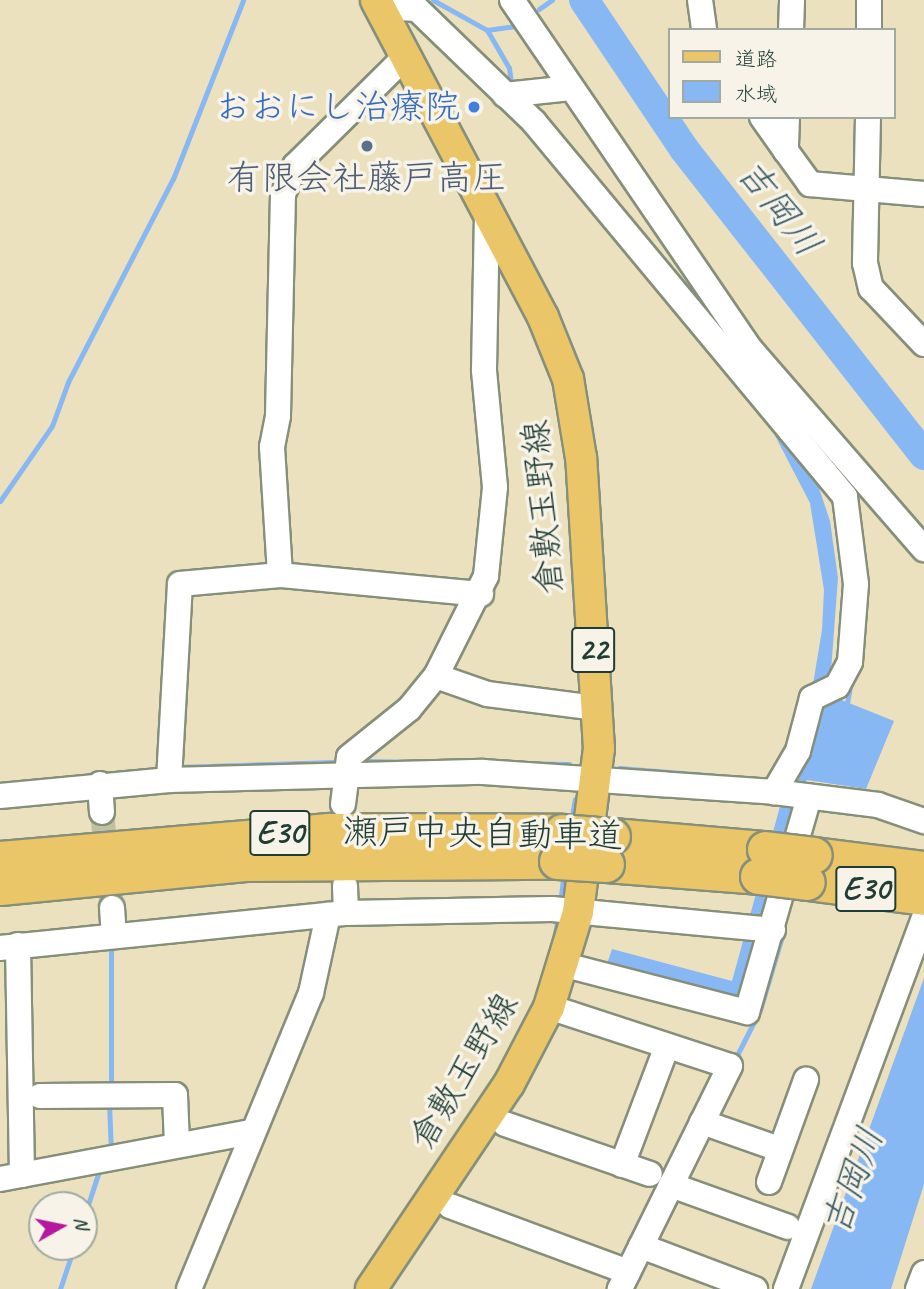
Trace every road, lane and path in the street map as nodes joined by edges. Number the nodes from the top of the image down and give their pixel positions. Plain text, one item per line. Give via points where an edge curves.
1 (512, 0) edge
2 (700, 0) edge
3 (792, 0) edge
4 (869, 0) edge
5 (378, 3) edge
6 (704, 28) edge
7 (791, 28) edge
8 (869, 28) edge
9 (406, 56) junction
10 (571, 89) junction
11 (514, 99) junction
12 (763, 119) edge
13 (788, 119) edge
14 (868, 119) edge
15 (786, 151) junction
16 (866, 194) junction
17 (924, 194) edge
18 (487, 215) junction
19 (924, 344) edge
20 (924, 548) edge
21 (280, 575) junction
22 (481, 594) junction
23 (436, 676) junction
24 (597, 708) junction
25 (343, 773) junction
26 (598, 779) junction
27 (169, 780) junction
28 (100, 785) junction
29 (786, 791) junction
30 (0, 796) edge
31 (343, 804) dead end
32 (102, 812) tunnel mouth
33 (924, 821) edge
34 (559, 847) junction
35 (0, 859) edge
36 (811, 868) junction
37 (924, 869) edge
38 (345, 886) dead end
39 (0, 887) edge
40 (924, 897) edge
41 (112, 908) tunnel mouth
42 (566, 911) junction
43 (337, 914) junction
44 (924, 917) edge
45 (760, 929) junction
46 (114, 934) junction
47 (9, 947) edge
48 (565, 965) junction
49 (549, 1007) junction
50 (667, 1046) junction
51 (806, 1080) dead end
52 (40, 1096) dead end
53 (702, 1122) junction
54 (505, 1124) dead end
55 (252, 1132) junction
56 (177, 1145) junction
57 (779, 1149) junction
58 (622, 1165) junction
59 (11, 1177) edge
60 (661, 1179) junction
61 (769, 1182) dead end
62 (450, 1206) dead end
63 (789, 1227) dead end
64 (641, 1246) junction
65 (924, 1273) edge
66 (624, 1280) edge
67 (189, 1289) edge
68 (371, 1289) edge
69 (755, 1289) edge
70 (786, 1289) edge
71 (918, 1289) edge

1 - 10 street
2 - 6 street
3 - 7 street
4 - 8 street
5 - 9 main road, 倉敷玉野線 / 22
5 - 11 street via 417,9
9 - 18 main road, 倉敷玉野線 / 22
9 - 21 street via 295,166 283,194 278,416 272,447
10 - 11 street
10 - 20 street via 751,351
11 - 29 street via 645,249 845,497 856,584 850,662 823,693
12 - 15 street
13 - 15 street
14 - 16 street
15 - 16 street via 810,184
16 - 17 street
16 - 19 street via 864,263 871,288
18 - 22 street via 484,370 495,487
18 - 24 main road, 倉敷玉野線 / 22 via 543,317 568,379 581,458
21 - 22 street
21 - 27 street via 180,584
22 - 23 street
23 - 24 street via 487,694
23 - 25 street via 410,709 349,757
24 - 26 main road, 倉敷玉野線 / 22
25 - 26 street
25 - 27 street
25 - 31 street
26 - 29 street
26 - 42 main road, 倉敷玉野線 / 22
27 - 28 street
28 - 30 street
28 - 32 street
29 - 33 street via 878,805
29 - 45 street
34 - 35 highway, 瀬戸中央自動車道 / E30 via 330,831
34 - 36 highway, 瀬戸中央自動車道 / E30, bridge
34 - 39 highway, 瀬戸中央自動車道 / E30 via 245,863
36 - 37 highway, 瀬戸中央自動車道 / E30
36 - 40 highway, 瀬戸中央自動車道 / E30
38 - 43 street
41 - 46 street
42 - 43 street
42 - 45 street
42 - 48 main road, 倉敷玉野線 / 22
43 - 46 street
43 - 55 street via 311,993
44 - 70 street
45 - 48 street via 752,1007 740,1014
46 - 47 street
47 - 59 street
48 - 49 main road, 倉敷玉野線 / 22
49 - 50 street
49 - 68 main road, 倉敷玉野線 / 22 via 509,1084
50 - 53 street via 730,1066
50 - 58 street
51 - 57 street
52 - 56 street via 175,1095
53 - 57 street
53 - 60 street
54 - 58 street
55 - 56 street
55 - 67 street
56 - 59 street
57 - 61 street
58 - 60 street
60 - 63 street
60 - 64 street
62 - 66 street
64 - 66 street
64 - 69 street
65 - 71 street

